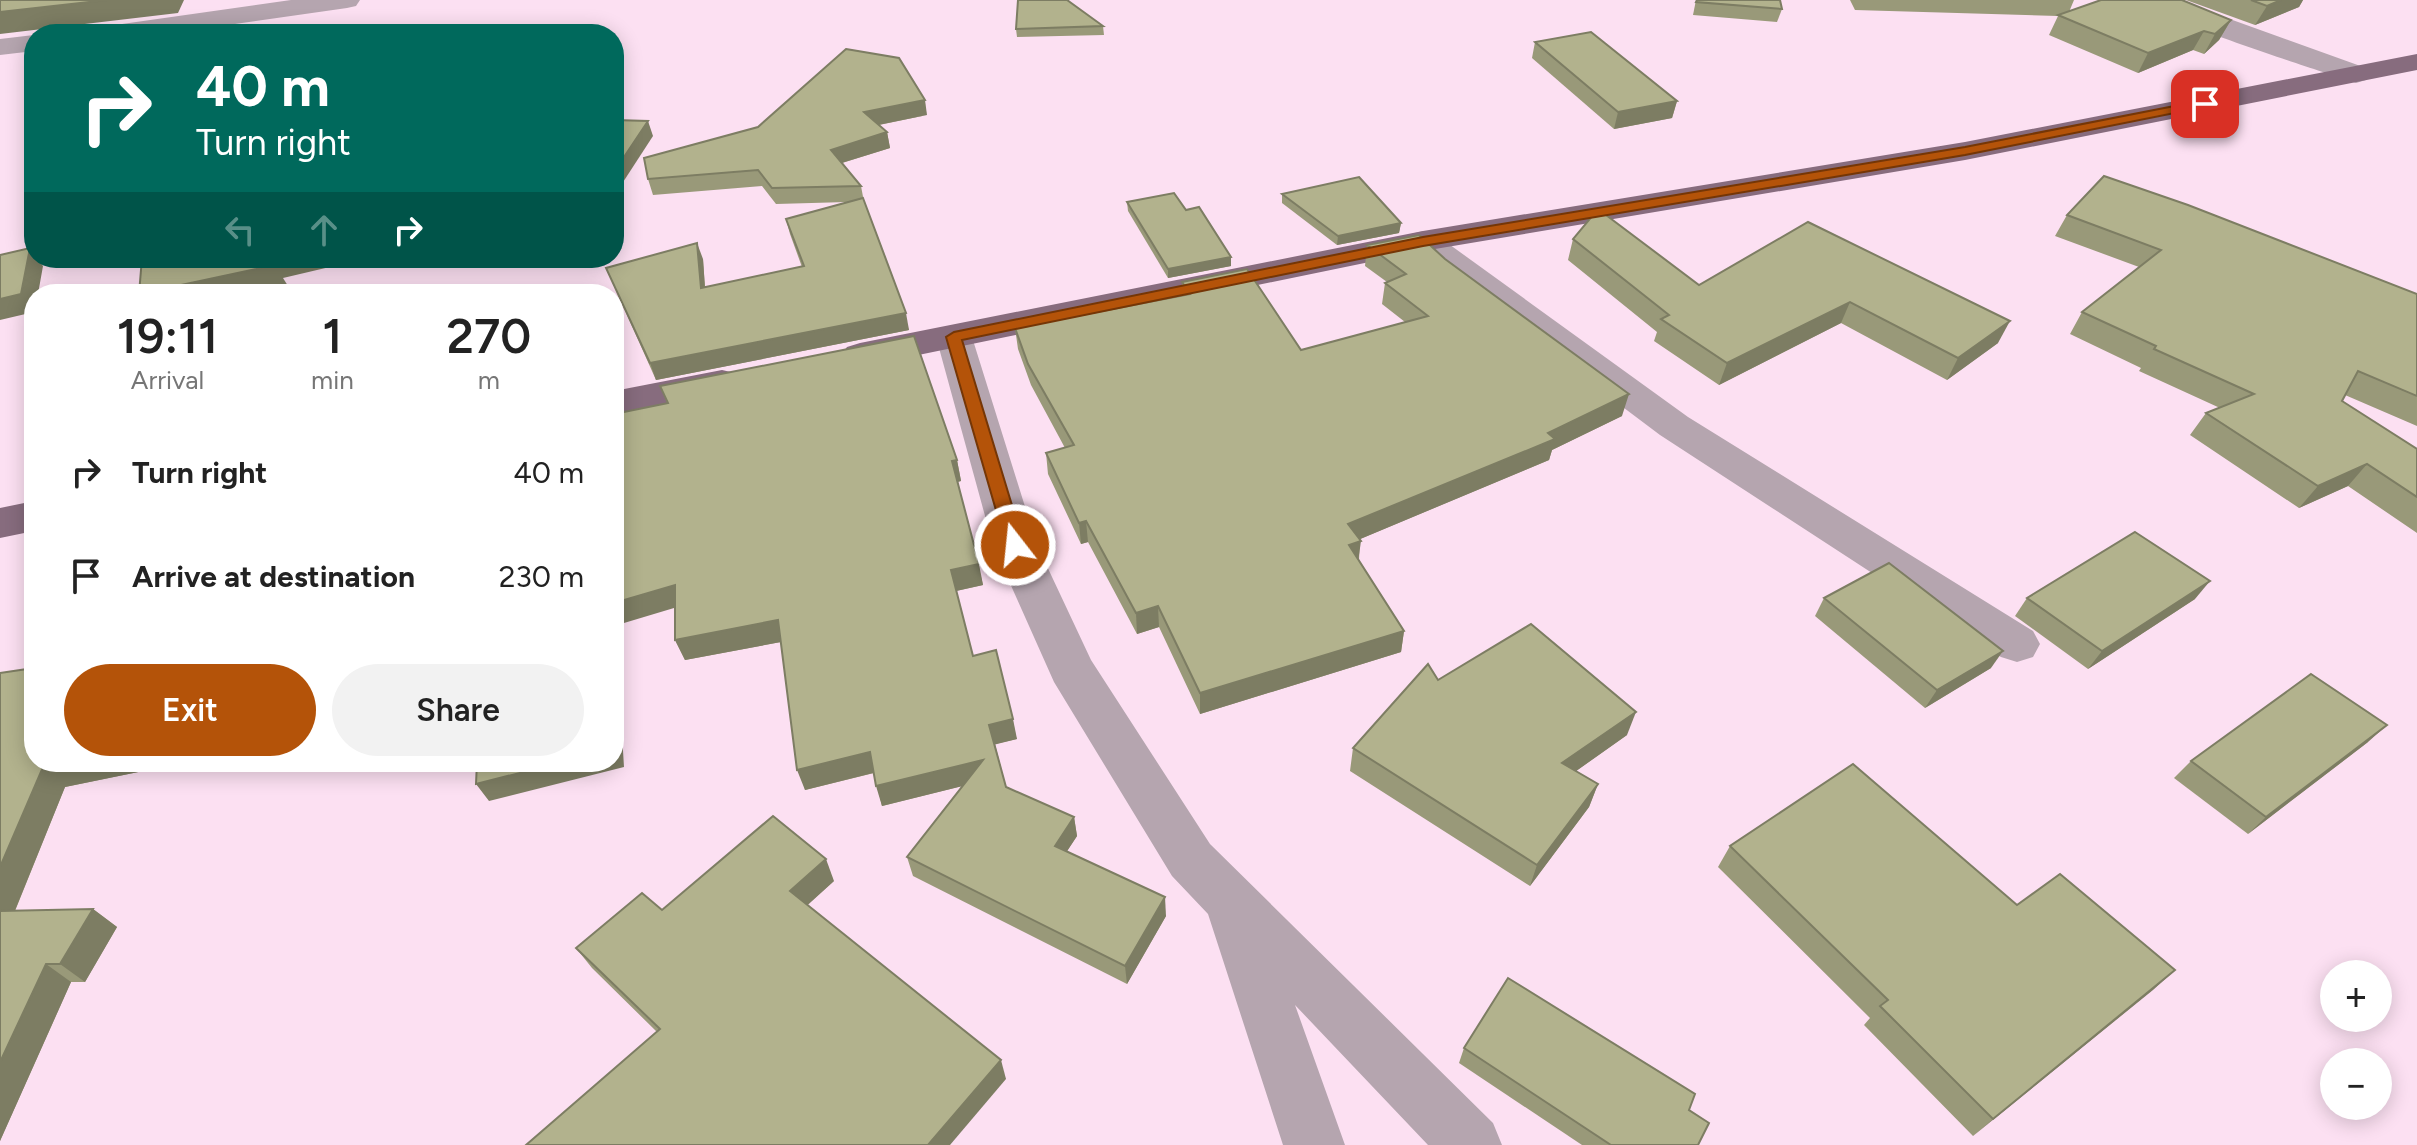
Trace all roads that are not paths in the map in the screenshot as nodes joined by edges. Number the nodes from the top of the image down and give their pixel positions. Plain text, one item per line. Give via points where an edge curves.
1 (347, 0) edge
2 (2156, 0) edge
3 (178, 24) edge
4 (24, 44) edge
5 (0, 47) edge
6 (2417, 62) edge
7 (2356, 74) junction
8 (1423, 241) junction
9 (954, 337) junction
10 (830, 361) edge
11 (753, 376) edge
12 (624, 401) edge
13 (24, 518) edge
14 (0, 523) edge
15 (2017, 644) dead end
16 (1230, 902) junction
17 (1314, 1145) edge
18 (1471, 1145) edge

1 - 3 street
2 - 7 street
4 - 5 street
6 - 7 main road
7 - 8 main road via 1965,151
8 - 9 main road
8 - 15 street via 1674,426
9 - 10 main road
9 - 16 street via 1015,545 1071,669 1191,860
11 - 12 main road
13 - 14 main road
16 - 17 street
16 - 18 street

